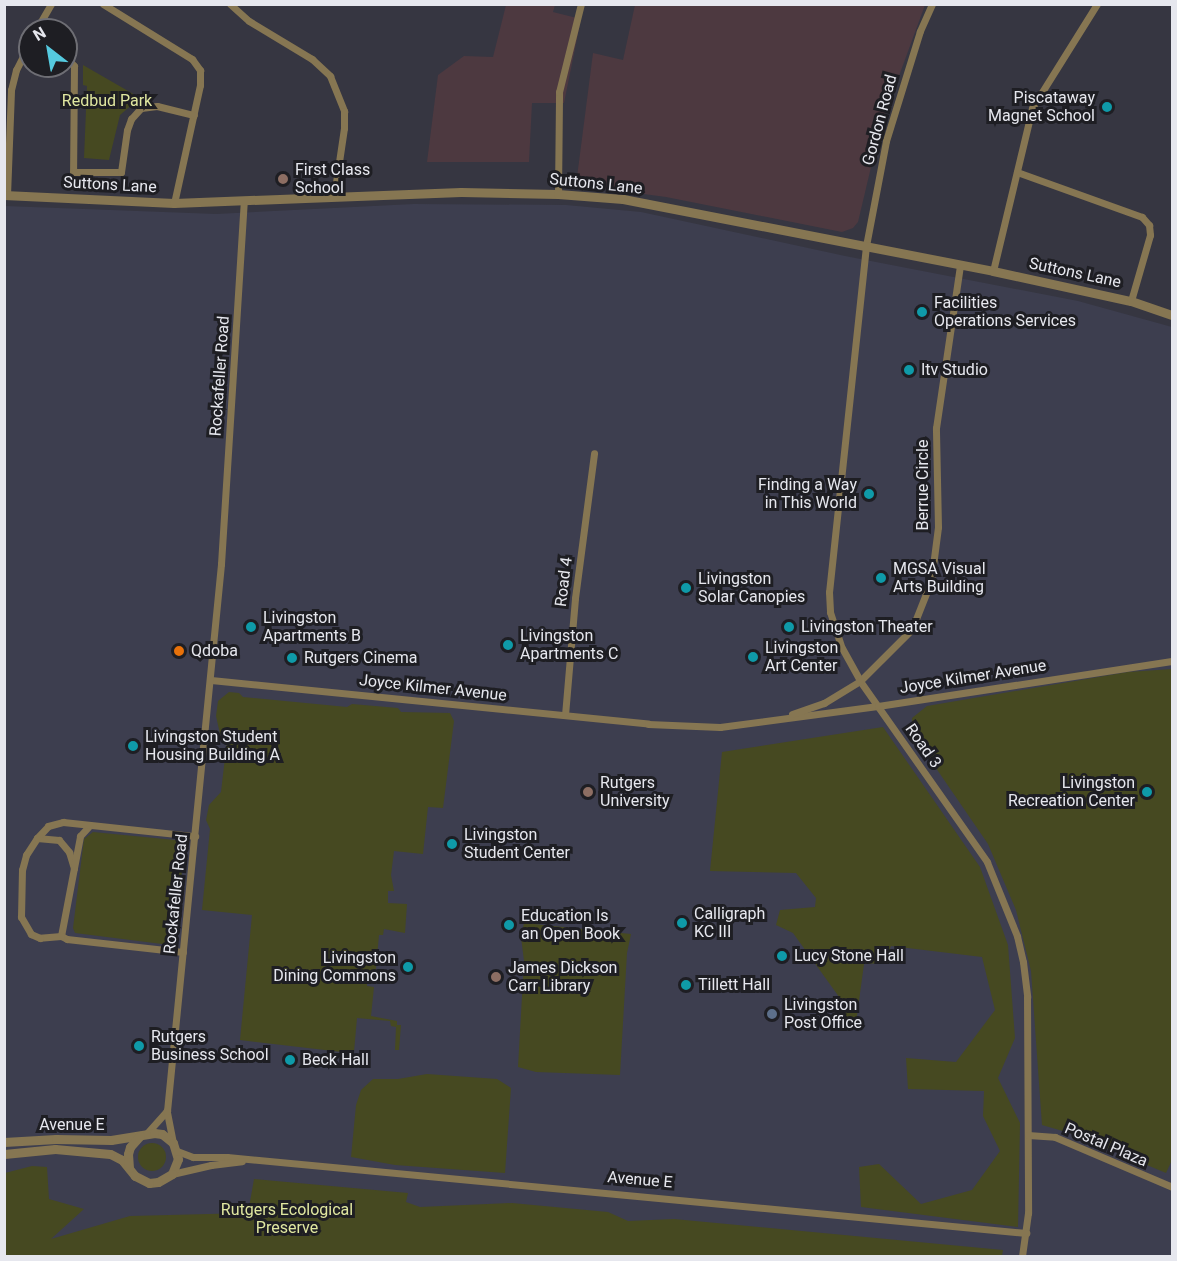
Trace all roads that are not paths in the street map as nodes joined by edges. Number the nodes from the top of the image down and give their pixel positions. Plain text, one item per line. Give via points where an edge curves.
1 (51, 4) edge
2 (103, 4) edge
3 (230, 4) edge
4 (581, 4) edge
5 (932, 4) edge
6 (1097, 4) edge
7 (43, 18) edge
8 (18, 66) edge
9 (74, 78) edge
10 (194, 115) junction
11 (1017, 172) junction
12 (558, 194) junction
13 (6, 195) edge
14 (334, 196) junction
15 (244, 201) junction
16 (174, 203) junction
17 (866, 246) junction
18 (960, 265) junction
19 (993, 271) junction
20 (1131, 300) junction
21 (1173, 315) edge
22 (594, 453) dead end
23 (1173, 661) edge
24 (211, 680) junction
25 (860, 681) junction
26 (878, 706) junction
27 (565, 715) junction
28 (778, 719) junction
29 (89, 826) junction
30 (195, 836) junction
31 (37, 838) junction
32 (75, 870) junction
33 (62, 936) junction
34 (183, 952) junction
35 (167, 1111) junction
36 (143, 1135) junction
37 (1028, 1135) junction
38 (4, 1142) edge
39 (175, 1147) junction
40 (4, 1154) edge
41 (251, 1160) junction
42 (130, 1169) junction
43 (172, 1174) junction
44 (1173, 1187) edge
45 (1026, 1233) junction
46 (1022, 1257) edge

1 - 7 street
2 - 10 street via 197,64 200,85
3 - 14 street via 249,21 312,58 330,76 344,111
4 - 12 street via 559,92
5 - 17 street, Gordon Road via 920,30 886,141
6 - 11 street via 1032,108
8 - 13 street via 12,90
9 - 10 street via 74,172 120,171 127,130 141,108 157,106
10 - 16 street
11 - 19 street
11 - 20 street via 1142,217 1149,225 1150,235
12 - 14 street, Suttons Lane
12 - 17 street, Suttons Lane via 623,199
13 - 16 street, Suttons Lane
14 - 15 street, Suttons Lane
15 - 16 street, Suttons Lane
15 - 24 street, Rockafeller Road
17 - 18 street, Suttons Lane
17 - 25 street, Road 3 via 829,592 833,625
18 - 19 street, Suttons Lane
18 - 25 street, Berrue Circle via 936,428 938,527 931,581 912,629
19 - 20 street, Suttons Lane
20 - 21 street, Suttons Lane
22 - 27 street, Road 4
23 - 26 street, Joyce Kilmer Avenue
24 - 27 street, Joyce Kilmer Avenue
24 - 30 street, Rockafeller Road
25 - 26 street, Road 3
25 - 28 street, Joyce Kilmer Avenue via 824,703
26 - 28 street, Joyce Kilmer Avenue
26 - 37 street, Road 3 via 987,862 1008,910 1025,978
27 - 28 street, Joyce Kilmer Avenue via 696,727
29 - 30 street
29 - 31 street via 63,822 48,826
29 - 32 street via 80,836
30 - 34 street, Rockafeller Road
31 - 32 street via 59,840 69,852
31 - 33 street via 22,870 21,916 31,934 40,938
32 - 33 street
33 - 34 street
34 - 35 street, Rockafeller Road
35 - 36 street
35 - 39 street, Rockafeller Road
36 - 38 street, Avenue E via 111,1140
36 - 39 street, Avenue E via 162,1134
36 - 42 street via 130,1147
37 - 44 street, Postal Plaza via 1055,1137
37 - 45 street, Road 3
39 - 41 street, Avenue E via 193,1157
39 - 43 street via 176,1167
40 - 42 street, Avenue E via 55,1149 99,1152 122,1160
41 - 43 street, Avenue E
41 - 45 street, Avenue E
42 - 43 street, Avenue E via 149,1183
45 - 46 street, Road 3

